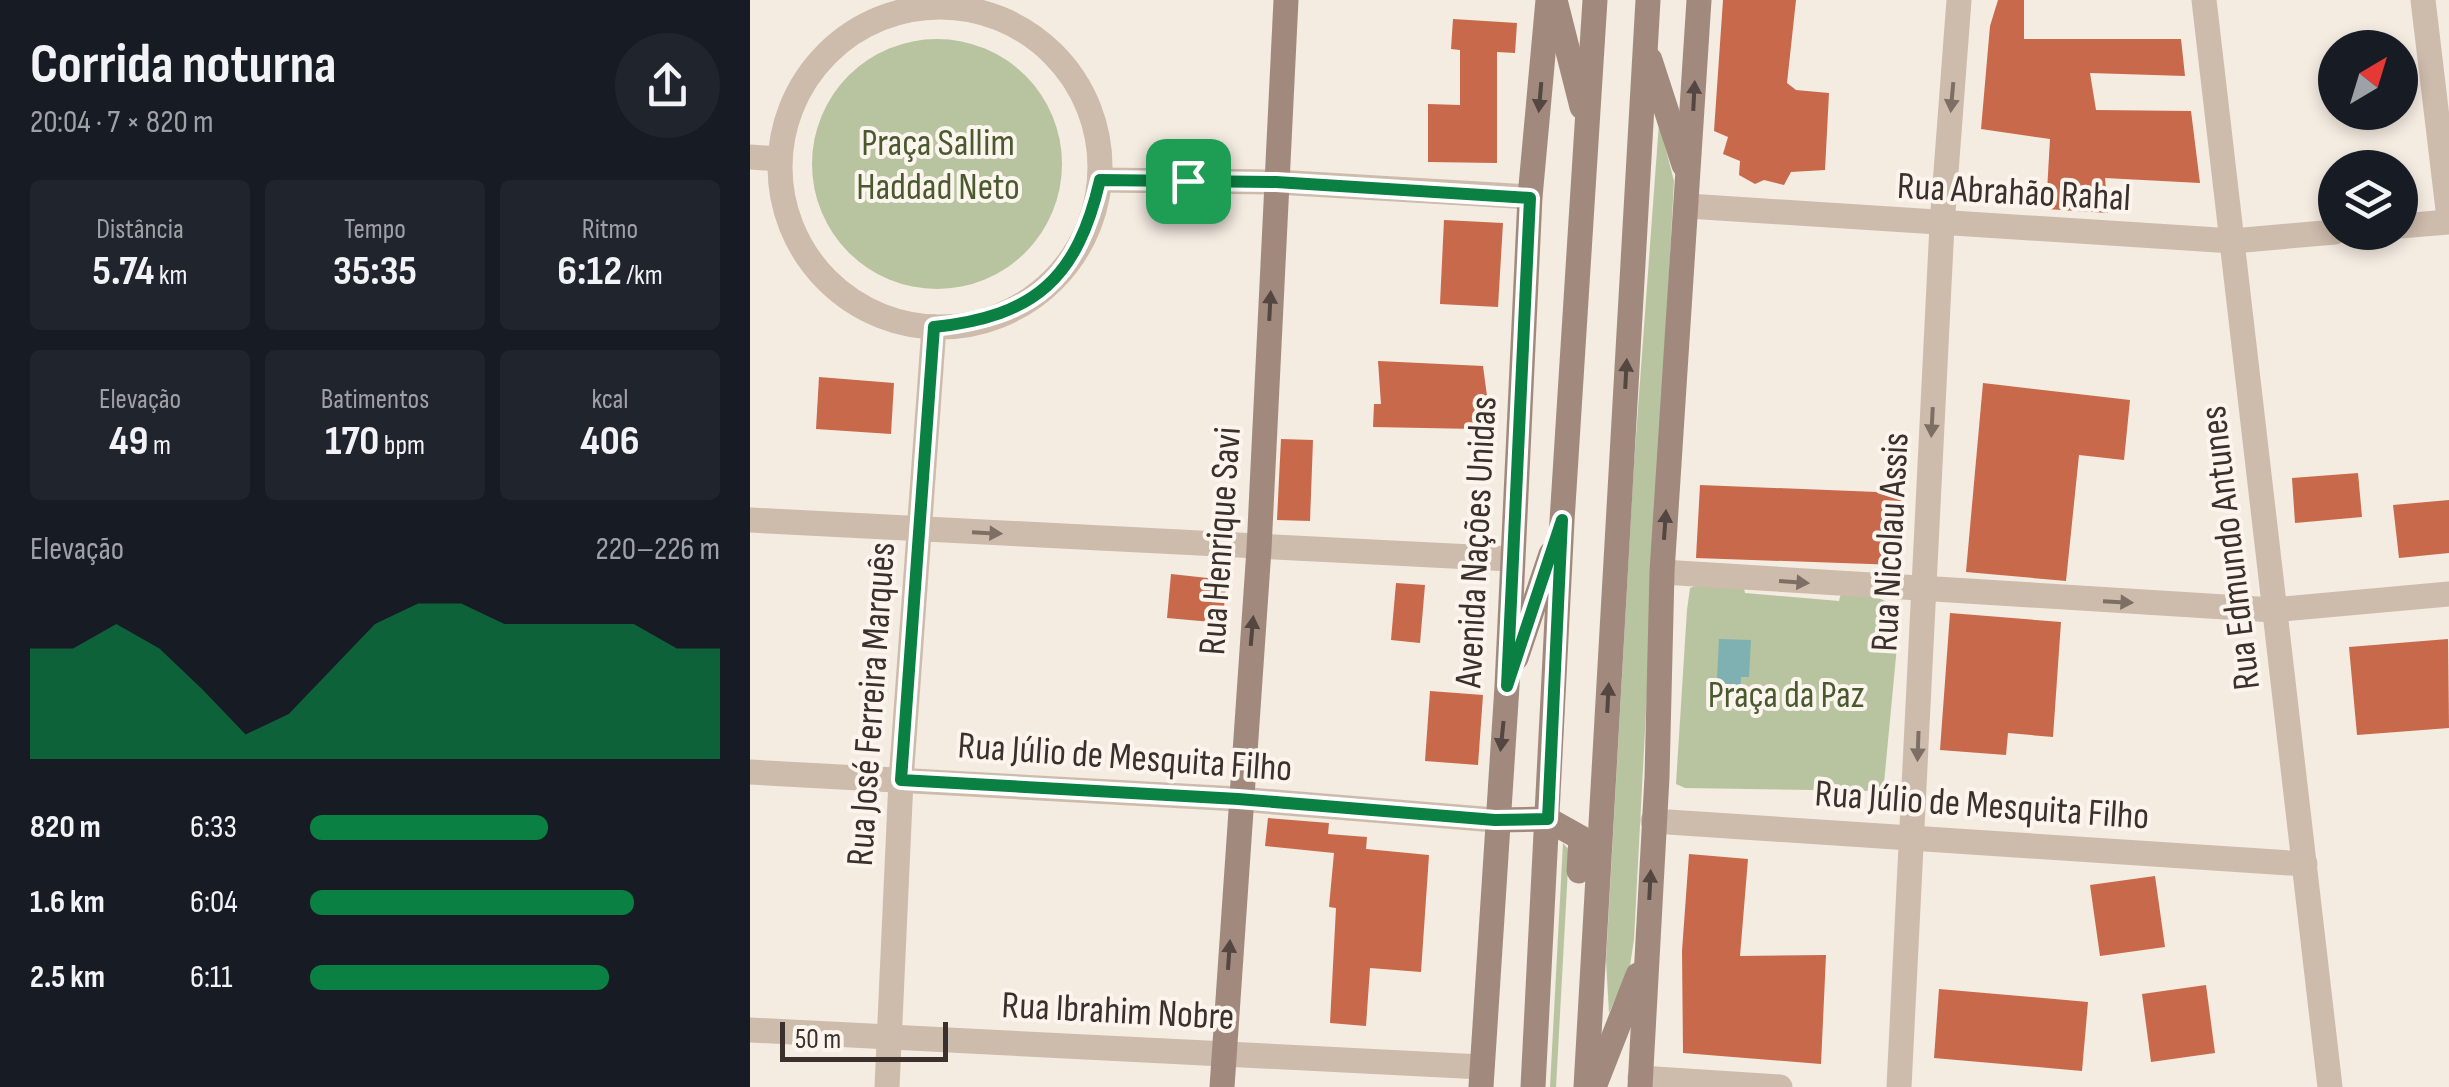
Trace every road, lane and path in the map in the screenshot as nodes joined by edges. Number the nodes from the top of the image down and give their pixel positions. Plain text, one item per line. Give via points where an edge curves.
1 (1286, 0) edge
2 (1552, 0) edge
3 (1595, 0) edge
4 (1648, 0) edge
5 (1699, 0) edge
6 (1960, 0) edge
7 (2204, 0) edge
8 (2423, 0) edge
9 (949, 3) edge
10 (1645, 44) junction
11 (1588, 130) junction
12 (750, 157) edge
13 (779, 159) junction
14 (1688, 179) junction
15 (1100, 180) junction
16 (1276, 182) junction
17 (1530, 198) junction
18 (1688, 206) junction
19 (2449, 220) edge
20 (2418, 224) edge
21 (1942, 226) junction
22 (2318, 234) edge
23 (2233, 241) junction
24 (934, 327) junction
25 (750, 520) edge
26 (1562, 520) junction
27 (918, 529) junction
28 (1258, 549) junction
29 (1511, 559) junction
30 (1662, 572) junction
31 (1924, 591) junction
32 (2449, 594) edge
33 (2273, 610) junction
34 (1507, 686) junction
35 (750, 772) edge
36 (901, 780) junction
37 (1238, 799) junction
38 (1548, 819) junction
39 (1495, 820) junction
40 (1653, 821) junction
41 (1914, 836) junction
42 (2305, 864) junction
43 (1646, 954) junction
44 (1590, 970) junction
45 (750, 1030) edge
46 (888, 1036) junction
47 (1222, 1052) junction
48 (1483, 1080) edge
49 (1640, 1083) edge
50 (887, 1087) edge
51 (1222, 1087) edge
52 (1534, 1087) edge
53 (1590, 1087) edge
54 (1780, 1087) edge
55 (1899, 1087) edge
56 (2330, 1087) edge

1 - 16 street, Rua Henrique Savi
2 - 11 street
2 -> 17 street, Avenida Nações Unidas
3 - 11 street
4 - 10 street
14 -> 5 street
6 -> 21 street, Rua Nicolau Assis
7 - 23 street, Rua Edmundo Antunes
8 - 19 street
9 - 13 street via 898,11 852,32 827,54 789,110
9 - 15 street via 998,17 1042,43 1076,82 1096,129
10 - 14 street
44 -> 10 street
11 - 26 street
12 - 13 street
13 - 24 street via 785,209 806,256 840,292 884,317
14 - 18 street
15 - 16 street
15 - 24 street via 1081,242 1064,270 1028,302 983,322
16 - 17 street
28 -> 16 street, Rua Henrique Savi
17 - 29 street, Avenida Nações Unidas
18 - 21 street, Rua Abrahão Rahal
30 -> 18 street
19 - 20 street
21 - 23 street, Rua Abrahão Rahal
21 -> 31 street, Rua Nicolau Assis
22 - 23 street, Rua Abrahão Rahal
23 - 33 street, Rua Edmundo Antunes
24 - 27 street, Rua José Ferreira Marquês
25 - 27 street
26 - 34 street
26 - 38 street
27 -> 28 street
27 - 36 street, Rua José Ferreira Marquês
28 - 29 street
37 -> 28 street, Rua Henrique Savi
29 - 34 street, Avenida Nações Unidas
30 -> 31 street
30 - 40 street
31 -> 33 street
31 -> 41 street, Rua Nicolau Assis
32 - 33 street
33 - 42 street, Rua Edmundo Antunes
34 -> 39 street, Avenida Nações Unidas
35 - 36 street, Rua Júlio de Mesquita Filho
36 - 37 street, Rua Júlio de Mesquita Filho
36 - 46 street, Rua José Ferreira Marquês
37 - 39 street, Rua Júlio de Mesquita Filho
47 -> 37 street, Rua Henrique Savi
38 - 39 street
38 - 44 street via 1582,838 1574,953
38 - 52 street
39 - 48 street, Avenida Nações Unidas
40 - 41 street, Rua Júlio de Mesquita Filho
43 -> 40 street
41 - 42 street, Rua Júlio de Mesquita Filho
41 - 55 street, Rua Nicolau Assis
42 - 56 street, Rua Edmundo Antunes
43 - 49 street
43 - 53 street
44 - 53 street
45 - 46 street, Rua Ibrahim Nobre
46 - 47 street, Rua Ibrahim Nobre
46 - 50 street, Rua José Ferreira Marquês
47 - 48 street, Rua Ibrahim Nobre
47 - 51 street, Rua Henrique Savi
49 - 54 street

